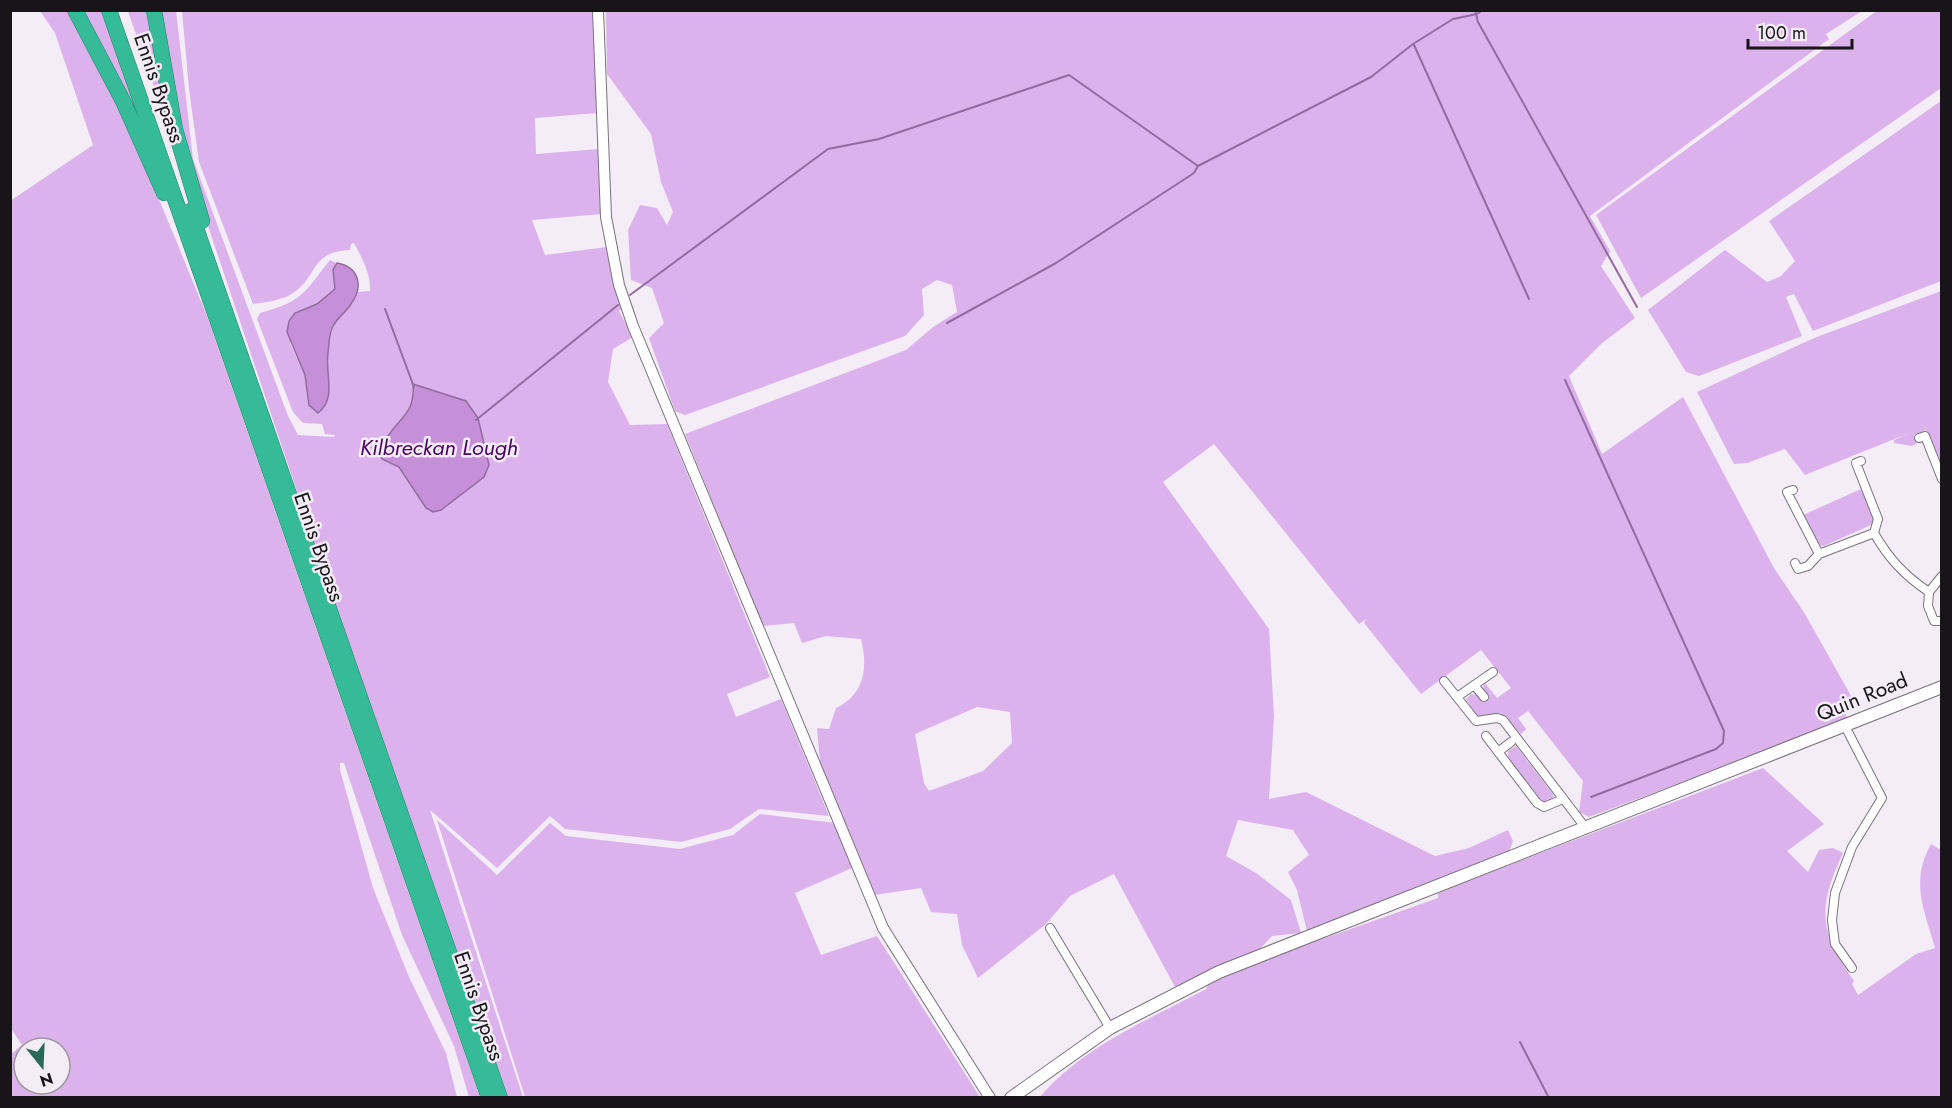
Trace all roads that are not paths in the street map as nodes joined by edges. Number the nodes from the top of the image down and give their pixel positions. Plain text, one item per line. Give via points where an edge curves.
1 (75, 10) edge
2 (109, 10) edge
3 (120, 10) edge
4 (154, 10) edge
5 (598, 10) edge
6 (191, 250) junction
7 (214, 273) junction
8 (1919, 438) dead end
9 (1861, 461) dead end
10 (1941, 478) edge
11 (1792, 490) dead end
12 (1874, 533) junction
13 (1819, 554) junction
14 (1795, 563) dead end
15 (1941, 576) edge
16 (1929, 592) junction
17 (1941, 621) edge
18 (1493, 672) dead end
19 (1444, 681) dead end
20 (1474, 685) junction
21 (1941, 687) edge
22 (1457, 697) junction
23 (1484, 697) dead end
24 (1845, 726) junction
25 (1486, 736) dead end
26 (1511, 742) dead end
27 (1498, 752) junction
28 (1563, 799) junction
29 (1585, 827) junction
30 (1050, 928) dead end
31 (1852, 968) dead end
32 (1110, 1028) junction
33 (489, 1098) edge
34 (500, 1098) edge
35 (990, 1098) edge
36 (1011, 1098) edge

1 - 6 highway via 123,101
2 - 6 highway, Ennis Bypass
3 - 7 highway, Ennis Bypass
4 - 7 highway via 174,129 211,250
5 - 35 street via 606,217 619,285 633,326 830,795 870,900 883,928
6 - 33 highway, Ennis Bypass
7 - 34 highway, Ennis Bypass
8 - 10 street via 1925,436
9 - 12 street via 1856,463 1878,519
11 - 13 street via 1787,492
12 - 13 street
12 - 16 street via 1889,559
13 - 14 street via 1808,566 1798,569
15 - 16 street
16 - 17 street via 1928,606 1934,621
18 - 20 street
19 - 22 street
20 - 22 street
20 - 23 street
21 - 24 main road, Quin Road
22 - 28 street via 1476,721 1503,720
24 - 29 main road, Quin Road
24 - 31 street via 1882,798 1852,846 1835,893 1835,944
25 - 27 street
26 - 27 street
27 - 28 street via 1544,807
28 - 29 street
29 - 32 main road, Quin Road via 1219,972
30 - 32 street
32 - 36 main road, Quin Road

